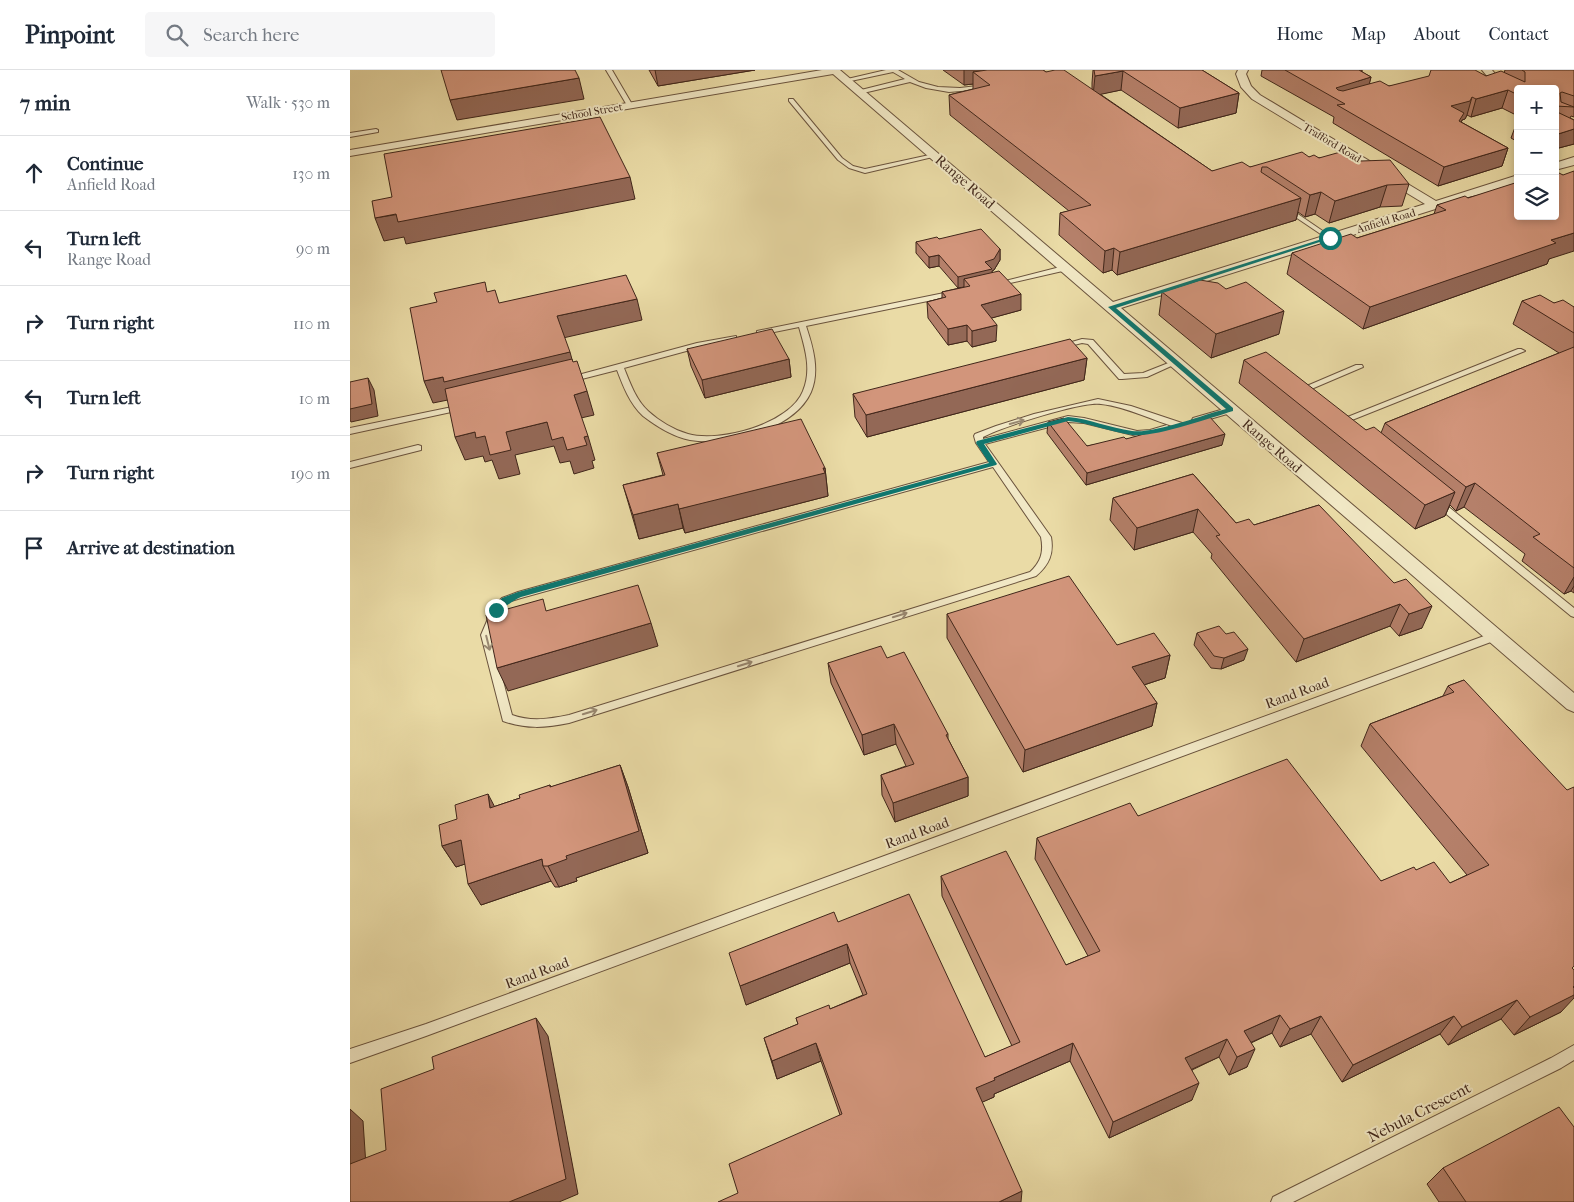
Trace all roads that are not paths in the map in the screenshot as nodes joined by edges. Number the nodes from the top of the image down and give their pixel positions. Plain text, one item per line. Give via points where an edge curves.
1 (610, 70) edge
2 (894, 70) edge
3 (1244, 70) edge
4 (838, 74) edge
5 (1486, 74) edge
6 (909, 80) junction
7 (990, 86) edge
8 (859, 92) junction
9 (1514, 93) edge
10 (791, 100) dead end
11 (630, 106) junction
12 (376, 131) dead end
13 (350, 135) edge
14 (350, 153) edge
15 (934, 156) junction
16 (1574, 161) edge
17 (1559, 166) edge
18 (1514, 180) edge
19 (1435, 205) junction
20 (1283, 206) edge
21 (1330, 238) junction
22 (1064, 268) junction
23 (986, 286) edge
24 (960, 292) edge
25 (1111, 307) junction
26 (802, 325) junction
27 (748, 336) edge
28 (738, 337) edge
29 (1054, 348) edge
30 (1521, 351) dead end
31 (1176, 362) junction
32 (620, 367) junction
33 (1359, 367) dead end
34 (558, 383) edge
35 (1305, 396) edge
36 (475, 404) edge
37 (1230, 410) junction
38 (1339, 422) edge
39 (1179, 425) junction
40 (350, 431) edge
41 (980, 443) junction
42 (418, 448) dead end
43 (994, 464) junction
44 (350, 465) edge
45 (1430, 496) edge
46 (1574, 613) edge
47 (1495, 636) junction
48 (1574, 704) edge
49 (1574, 1052) edge
50 (350, 1056) edge
51 (1278, 1202) edge

1 - 11 lane
2 - 4 lane
2 - 6 lane
3 - 19 street, Trafford Road via 1241,74 1246,87 1256,97
4 - 8 street, Range Road
4 - 11 street, School Street
5 - 9 street
6 - 7 lane via 936,90
6 - 8 lane
8 - 15 street, Range Road
10 - 15 lane via 840,159 857,170
11 - 14 street, School Street
12 - 13 lane
15 - 22 street, Range Road
16 - 17 street
18 - 19 street, Anfield Road
19 - 21 street, Anfield Road
20 - 21 lane
21 - 25 street, Anfield Road
22 - 23 lane
22 - 25 street, Range Road
24 - 26 lane
25 - 31 street, Range Road
26 - 27 lane
26 - 32 lane via 812,354 807,393 780,421 728,436 688,437 644,412 632,395
28 - 32 lane
29 - 31 lane via 1090,342 1124,377 1144,375
30 - 38 lane
31 - 37 street, Range Road
32 - 34 lane
33 - 35 lane via 1299,390
36 - 40 lane
37 - 39 lane
37 - 47 street, Range Road
39 - 41 lane via 1148,433 1133,433 1068,419
41 -> 39 lane via 978,436 990,429 1092,401
41 - 43 lane
42 - 44 lane
43 -> 43 lane via 505,600 496,610 486,635 507,718 529,724 548,724 1033,574 1043,567 1046,559 1049,548 1046,537
45 - 46 lane
47 - 48 street, Range Road
47 - 50 lane, Rand Road
49 - 51 lane, Nebula Crescent

